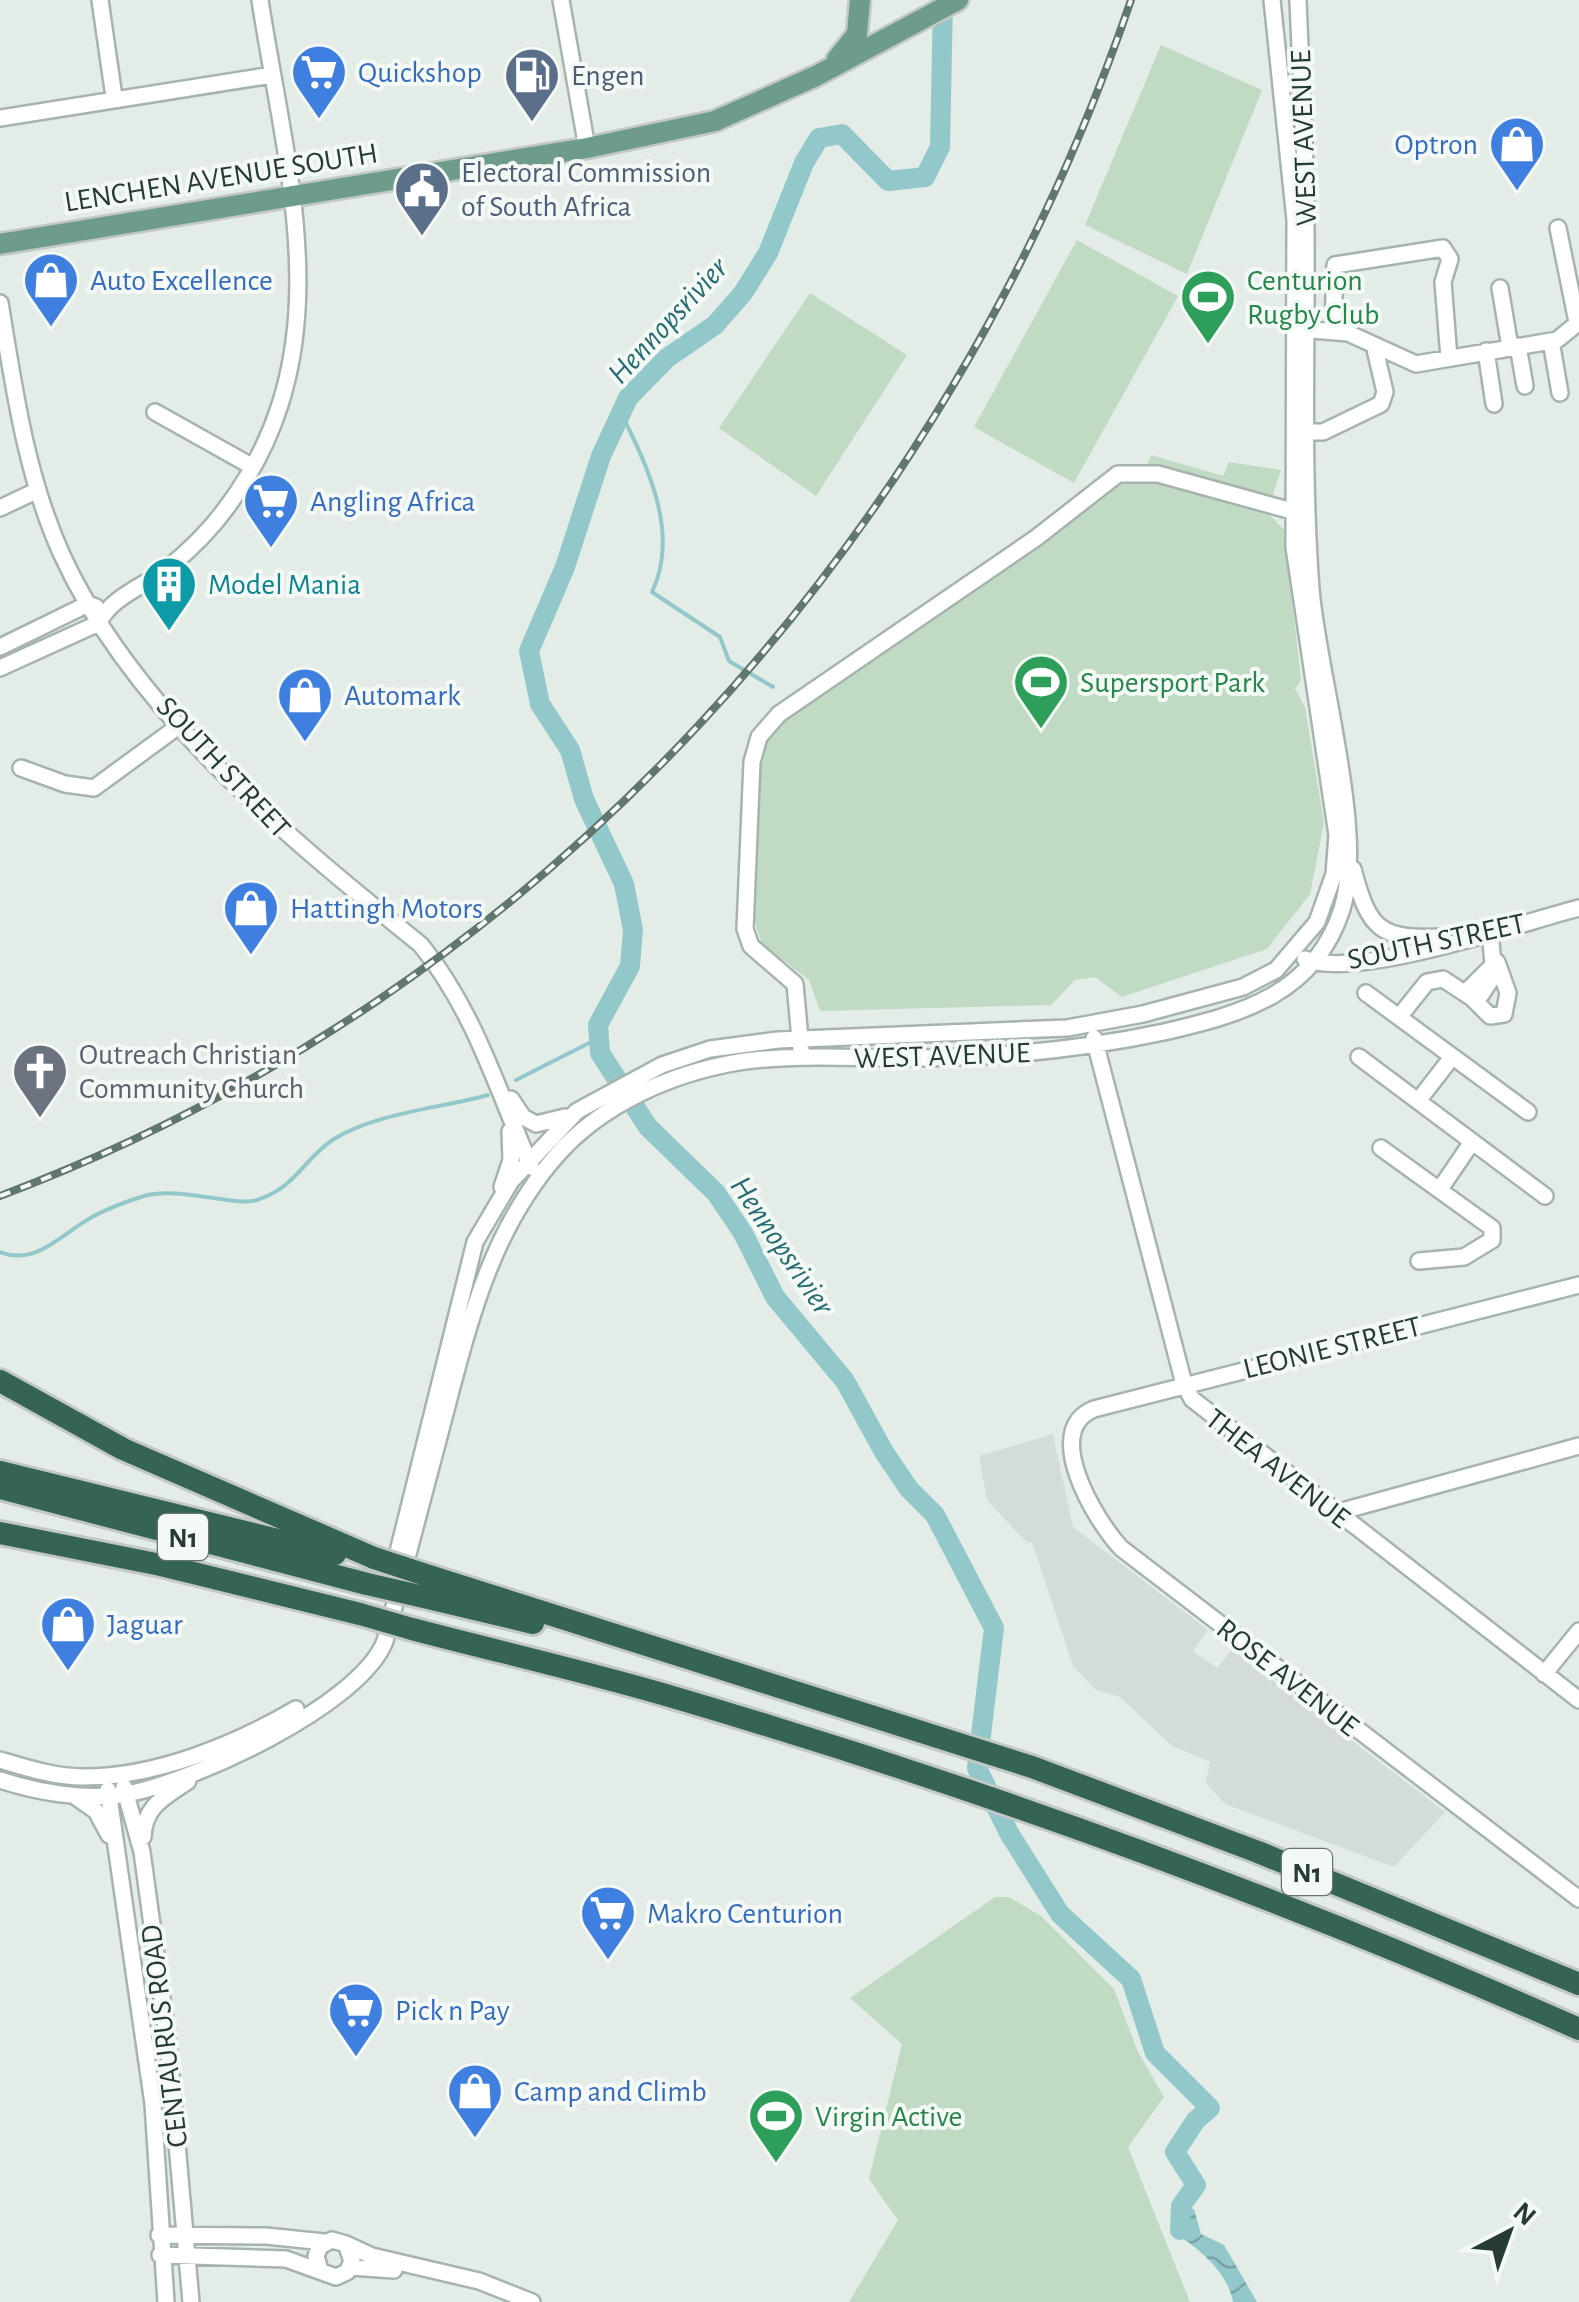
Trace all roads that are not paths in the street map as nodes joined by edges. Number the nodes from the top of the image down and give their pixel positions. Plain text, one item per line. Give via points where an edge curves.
1 (100, 0) edge
2 (260, 0) edge
3 (561, 0) edge
4 (860, 0) edge
5 (958, 0) edge
6 (1272, 0) edge
7 (1298, 0) edge
8 (272, 75) junction
9 (816, 76) junction
10 (114, 98) junction
11 (0, 118) edge
12 (587, 148) junction
13 (292, 196) junction
14 (1558, 228) dead end
15 (0, 244) edge
16 (1500, 288) dead end
17 (0, 304) edge
18 (1578, 322) edge
19 (1300, 329) junction
20 (1333, 330) junction
21 (1551, 341) junction
22 (1374, 346) junction
23 (1514, 347) junction
24 (4, 350) edge
25 (1486, 352) junction
26 (1450, 358) junction
27 (1525, 386) dead end
28 (1560, 393) dead end
29 (1494, 404) dead end
30 (155, 412) dead end
31 (1297, 432) junction
32 (253, 467) junction
33 (38, 490) junction
34 (0, 508) edge
35 (1292, 511) junction
36 (88, 604) junction
37 (102, 616) junction
38 (0, 647) edge
39 (0, 668) edge
40 (180, 725) junction
41 (21, 768) dead end
42 (1350, 856) junction
43 (1579, 908) edge
44 (1490, 931) junction
45 (1471, 936) junction
46 (1293, 954) junction
47 (1493, 959) junction
48 (1314, 962) junction
49 (1366, 993) dead end
50 (1468, 995) junction
51 (1399, 1017) junction
52 (1091, 1024) junction
53 (801, 1040) junction
54 (1096, 1046) junction
55 (1358, 1057) dead end
56 (1452, 1057) junction
57 (802, 1058) junction
58 (495, 1071) junction
59 (666, 1072) junction
60 (1418, 1101) junction
61 (508, 1110) junction
62 (578, 1111) junction
63 (1528, 1112) dead end
64 (1472, 1142) junction
65 (1381, 1148) dead end
66 (528, 1160) junction
67 (536, 1180) junction
68 (1440, 1188) junction
69 (1544, 1196) dead end
70 (498, 1200) junction
71 (1418, 1261) dead end
72 (1579, 1285) edge
73 (1175, 1352) junction
74 (1208, 1378) junction
75 (0, 1381) edge
76 (1184, 1384) junction
77 (1086, 1412) joint
78 (1579, 1446) edge
79 (0, 1472) edge
80 (0, 1488) edge
81 (1336, 1513) junction
82 (0, 1531) edge
83 (373, 1558) junction
84 (426, 1587) junction
85 (1579, 1631) edge
86 (1544, 1674) junction
87 (1579, 1700) edge
88 (0, 1760) edge
89 (212, 1764) junction
90 (112, 1774) junction
91 (0, 1780) edge
92 (70, 1794) junction
93 (127, 1794) junction
94 (108, 1796) junction
95 (117, 1852) junction
96 (142, 1852) junction
97 (1579, 1900) edge
98 (1579, 1984) edge
99 (1579, 2029) edge
100 (186, 2233) junction
101 (160, 2235) junction
102 (324, 2242) junction
103 (346, 2244) junction
104 (160, 2255) junction
105 (187, 2256) junction
106 (350, 2267) junction
107 (320, 2270) junction
108 (166, 2302) edge
109 (192, 2302) edge
110 (508, 2302) edge
111 (532, 2302) edge

1 - 10 street
2 - 8 street
3 - 12 street
4 - 9 main road via 850,48
5 - 9 main road, LENCHEN AVENUE SOUTH
6 - 19 street, WEST AVENUE via 1296,220
7 - 19 street, WEST AVENUE
8 - 10 street
8 - 13 street
9 - 12 main road, LENCHEN AVENUE SOUTH via 714,121
10 - 11 street
12 - 13 main road, LENCHEN AVENUE SOUTH
13 - 15 main road, LENCHEN AVENUE SOUTH
13 - 32 street via 300,287 293,362
14 - 18 street
16 - 23 street
17 - 24 street, SOUTH STREET
18 - 21 street
19 - 20 street
19 - 31 street, WEST AVENUE
20 - 22 street
20 - 26 street via 1336,264 1443,248 1450,259 1443,282
21 - 23 street
21 - 28 street
22 - 26 street via 1416,364
22 - 31 street via 1385,392 1381,404 1323,432
23 - 25 street
23 - 27 street
24 - 33 street, SOUTH STREET
25 - 26 street
25 - 29 street
30 - 32 street
31 - 35 street, WEST AVENUE
31 - 42 street, WEST AVENUE via 1311,593
32 - 37 street via 192,547
33 - 34 street
33 - 36 street, SOUTH STREET
35 - 46 street, WEST AVENUE via 1337,835 1326,903
35 - 53 street via 1158,474 1118,474 767,725 751,766 744,929 750,946 796,984
36 - 37 street, SOUTH STREET
36 - 38 street
37 - 39 street
37 - 40 street, SOUTH STREET
40 - 41 street via 94,788
40 - 58 street, SOUTH STREET via 282,833 420,946 459,997
42 - 45 street via 1366,913 1382,930 1404,939
42 - 48 street, WEST AVENUE via 1342,912
43 - 44 street, SOUTH STREET
44 - 45 street, SOUTH STREET
44 - 47 street
45 - 48 street, SOUTH STREET via 1365,962
46 - 48 street, SOUTH STREET
46 - 52 street, WEST AVENUE via 1243,987
47 - 50 street
47 - 50 street via 1508,993 1507,1008 1490,1016
48 - 54 street, WEST AVENUE via 1283,993 1250,1010
49 - 51 street
50 - 51 street via 1448,980 1425,982
51 - 56 street
52 - 53 street, WEST AVENUE
52 - 54 street, THEA AVENUE
53 - 57 street
53 - 59 street, WEST AVENUE via 710,1049
54 - 57 street, WEST AVENUE via 992,1056
54 - 73 street, THEA AVENUE
55 - 60 street
56 - 60 street
56 - 63 street
57 - 59 street, WEST AVENUE
58 - 61 street, SOUTH STREET
58 - 62 street via 527,1120 548,1124
59 - 62 street, WEST AVENUE
59 - 67 street, WEST AVENUE via 602,1115
60 - 64 street
61 - 66 street, SOUTH STREET
61 - 70 street via 511,1160
62 - 66 street, WEST AVENUE
64 - 68 street
64 - 69 street
65 - 68 street
66 - 67 street, SOUTH STREET
66 - 70 street, WEST AVENUE
67 - 89 street, WEST AVENUE via 483,1279 380,1655 343,1693
68 - 71 street via 1494,1234 1464,1257
70 - 90 street, WEST AVENUE via 462,1282 370,1652 338,1685 250,1734
72 - 74 street, LEONIE STREET
73 - 74 street
73 - 76 street, THEA AVENUE
74 - 76 street, LEONIE STREET
75 - 83 highway via 177,1475
76 - 77 street, LEONIE STREET
76 - 81 street, THEA AVENUE via 1214,1420
77 - 97 street, ROSE AVENUE via 1071,1432 1086,1498 1122,1548
78 - 81 street
79 - 83 highway
80 - 84 highway, N1, bridge via 367,1584
81 - 86 street, THEA AVENUE
82 - 99 highway, N1, bridge via 360,1614 675,1697 1244,1889
83 - 84 highway, bridge
84 - 98 highway, N1 via 1032,1767
85 - 86 street
86 - 87 street, THEA AVENUE
88 - 90 street, WEST AVENUE via 53,1774
89 - 93 street, WEST AVENUE
89 - 96 street via 156,1803 143,1826
90 - 93 street, CENTAURUS ROAD
90 - 94 street, CENTAURUS ROAD
91 - 92 street, WEST AVENUE
92 - 94 street, WEST AVENUE
92 - 95 street via 96,1810
93 - 94 street, WEST AVENUE
93 - 96 street, CENTAURUS ROAD
94 - 95 street, CENTAURUS ROAD
95 - 101 street, CENTAURUS ROAD via 153,2104
96 - 100 street, CENTAURUS ROAD
100 - 101 street
100 - 102 street
100 - 105 street, CENTAURUS ROAD
101 - 104 street, CENTAURUS ROAD
102 - 103 street
102 - 107 street via 316,2256
103 - 106 street
103 - 111 street
104 - 105 street
104 - 108 street, CENTAURUS ROAD
105 - 107 street via 286,2259
105 - 109 street, CENTAURUS ROAD
106 - 107 street via 336,2276
106 - 110 street via 414,2273

